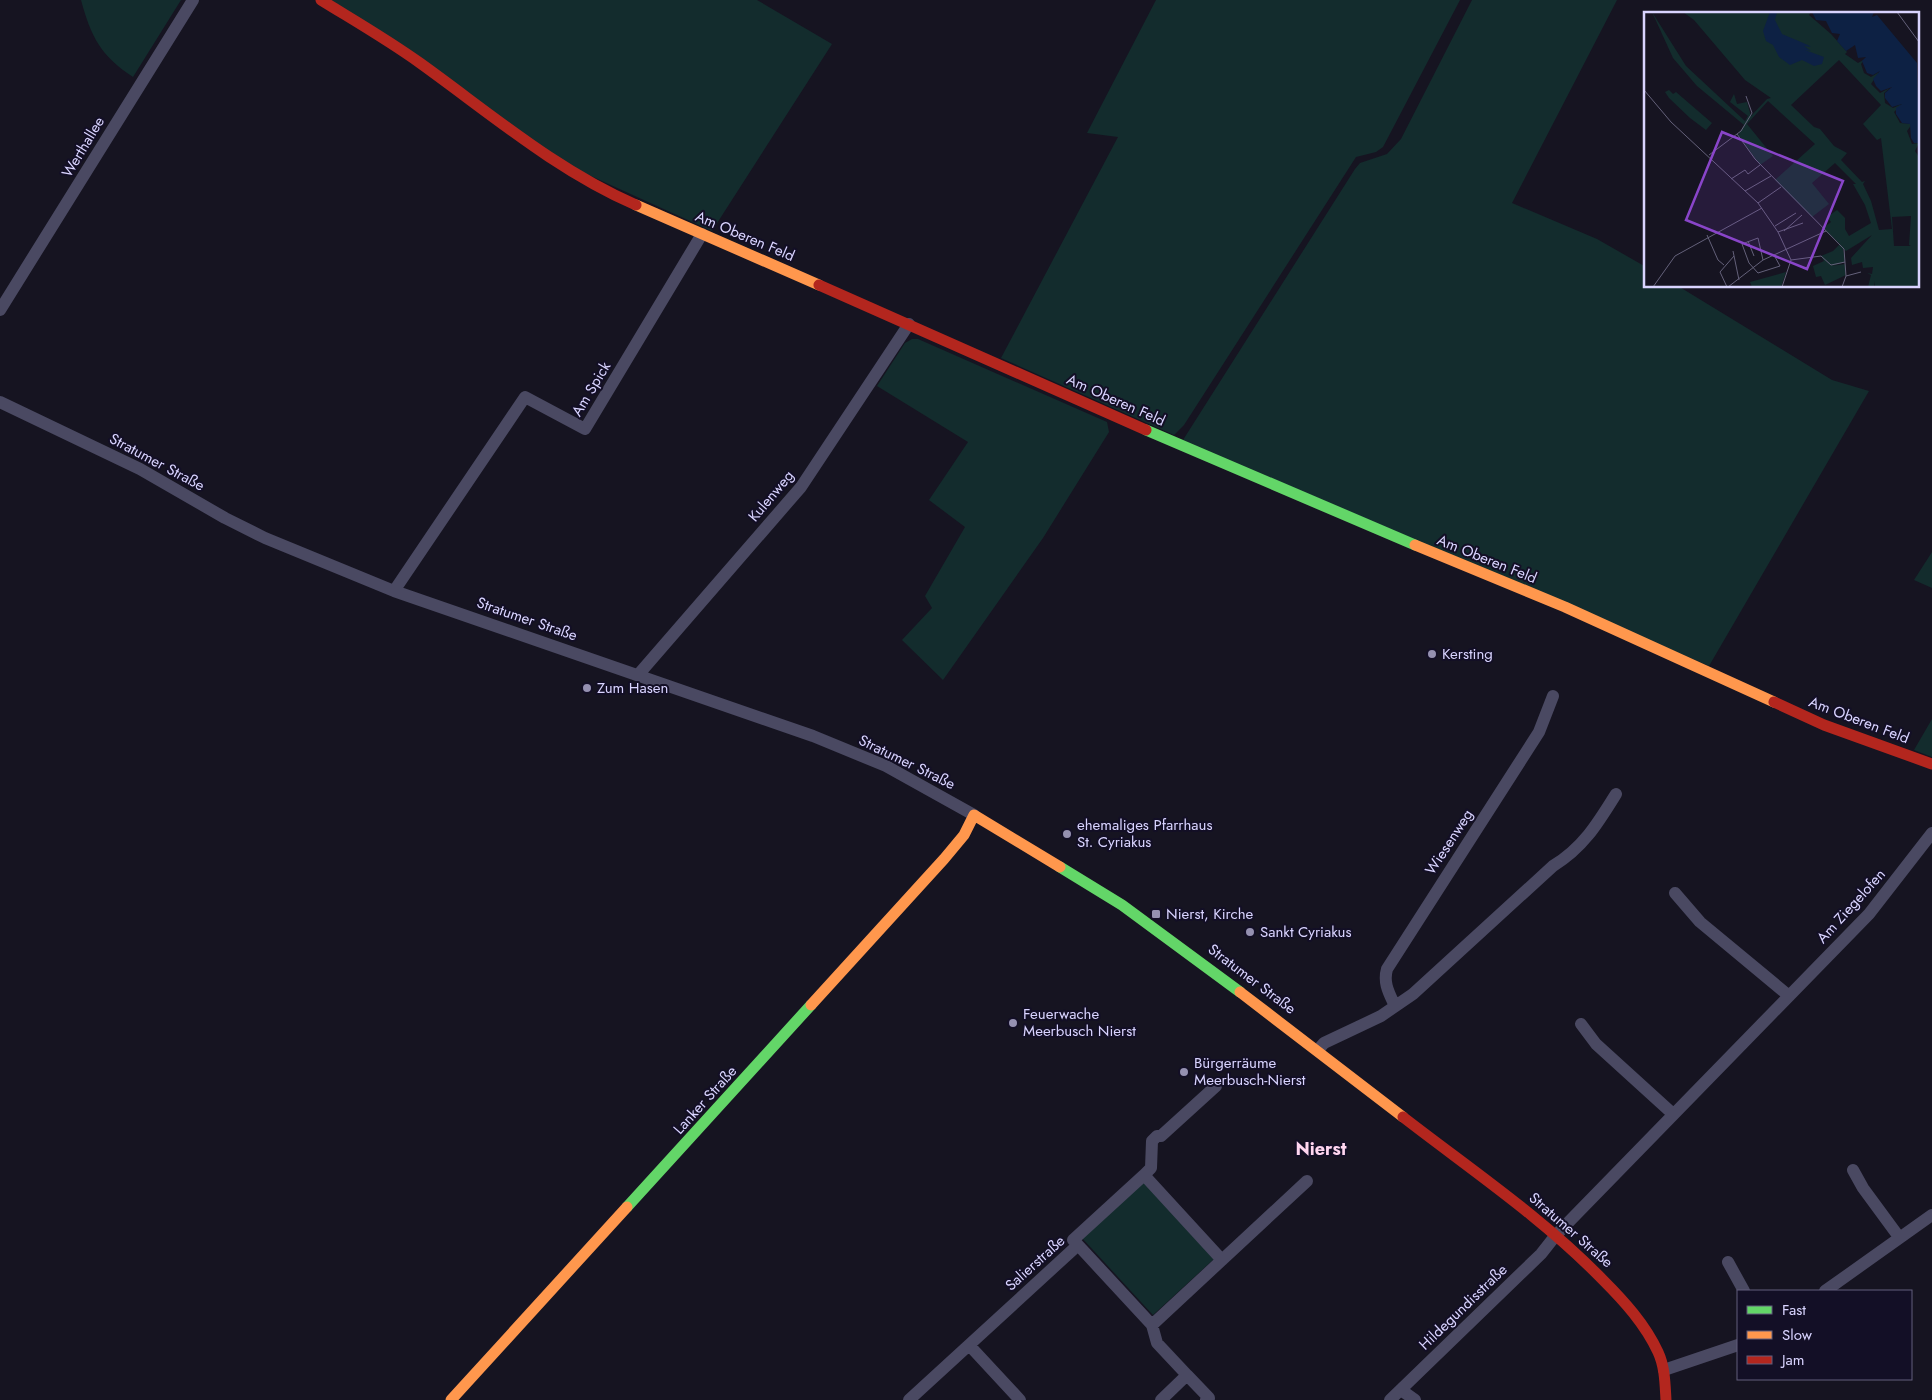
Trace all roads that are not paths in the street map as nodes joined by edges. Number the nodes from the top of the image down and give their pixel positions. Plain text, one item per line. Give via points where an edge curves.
1 (193, 0) edge
2 (321, 0) edge
3 (702, 234) junction
4 (0, 310) edge
5 (910, 324) junction
6 (0, 402) edge
7 (394, 591) junction
8 (638, 675) junction
9 (1553, 696) dead end
10 (1932, 764) edge
11 (1616, 794) dead end
12 (974, 815) junction
13 (1932, 833) edge
14 (1676, 893) dead end
15 (1788, 995) junction
16 (1395, 1006) junction
17 (1581, 1024) dead end
18 (1318, 1050) junction
19 (1216, 1086) dead end
20 (1673, 1114) junction
21 (1853, 1170) dead end
22 (1144, 1175) junction
23 (1307, 1181) dead end
24 (1932, 1215) edge
25 (1556, 1235) junction
26 (1899, 1237) junction
27 (1078, 1245) junction
28 (1222, 1260) junction
29 (1728, 1262) dead end
30 (1743, 1290) edge
31 (1826, 1290) edge
32 (1152, 1325) junction
33 (969, 1345) junction
34 (1737, 1346) edge
35 (1664, 1370) junction
36 (1187, 1375) junction
37 (1401, 1390) junction
38 (451, 1400) edge
39 (909, 1400) edge
40 (1020, 1400) edge
41 (1161, 1400) edge
42 (1206, 1400) edge
43 (1390, 1400) edge
44 (1415, 1400) edge
45 (1666, 1400) edge

1 - 4 street, Werthallee
2 - 3 street, Am Oberen Feld via 394,44 520,140 565,170
3 - 5 street, Am Oberen Feld
3 - 7 street, Am Spick via 585,429 526,397
5 - 8 street, Kulenweg via 801,487
5 - 10 street, Am Oberen Feld via 1110,415 1564,607 1824,725
6 - 7 street, Stratumer Straße via 140,469 265,538
7 - 8 street, Stratumer Straße
8 - 12 street, Stratumer Straße via 813,736 886,766
9 - 16 street, Wiesenweg via 1539,732 1387,969 1384,978
11 - 16 street via 1582,845 1554,866 1413,994
12 - 18 street, Stratumer Straße via 1122,905
12 - 38 street, Lanker Straße via 964,835 944,859
13 - 15 street, Am Ziegelofen via 1868,914
14 - 15 street via 1700,922
15 - 20 street, Am Ziegelofen
16 - 18 street via 1324,1043
17 - 20 street via 1596,1044
18 - 25 street, Stratumer Straße
19 - 22 street via 1152,1141 1151,1168
20 - 25 street, Am Ziegelofen
21 - 26 street
22 - 27 street via 1073,1240
22 - 28 street
23 - 28 street
24 - 26 street
25 - 35 street, Stratumer Straße via 1605,1280 1649,1334
25 - 37 street, Hildegundisstraße via 1541,1254
26 - 31 street
27 - 32 street, Salierstraße
27 - 33 street, Salierstraße
28 - 32 street
29 - 30 street
32 - 36 street, Salierstraße via 1157,1343
33 - 39 street, Salierstraße
33 - 40 street
34 - 35 street
35 - 45 street, Stratumer Straße
36 - 41 street
36 - 42 street, Salierstraße via 1209,1398
37 - 43 street, Hildegundisstraße
37 - 44 street

